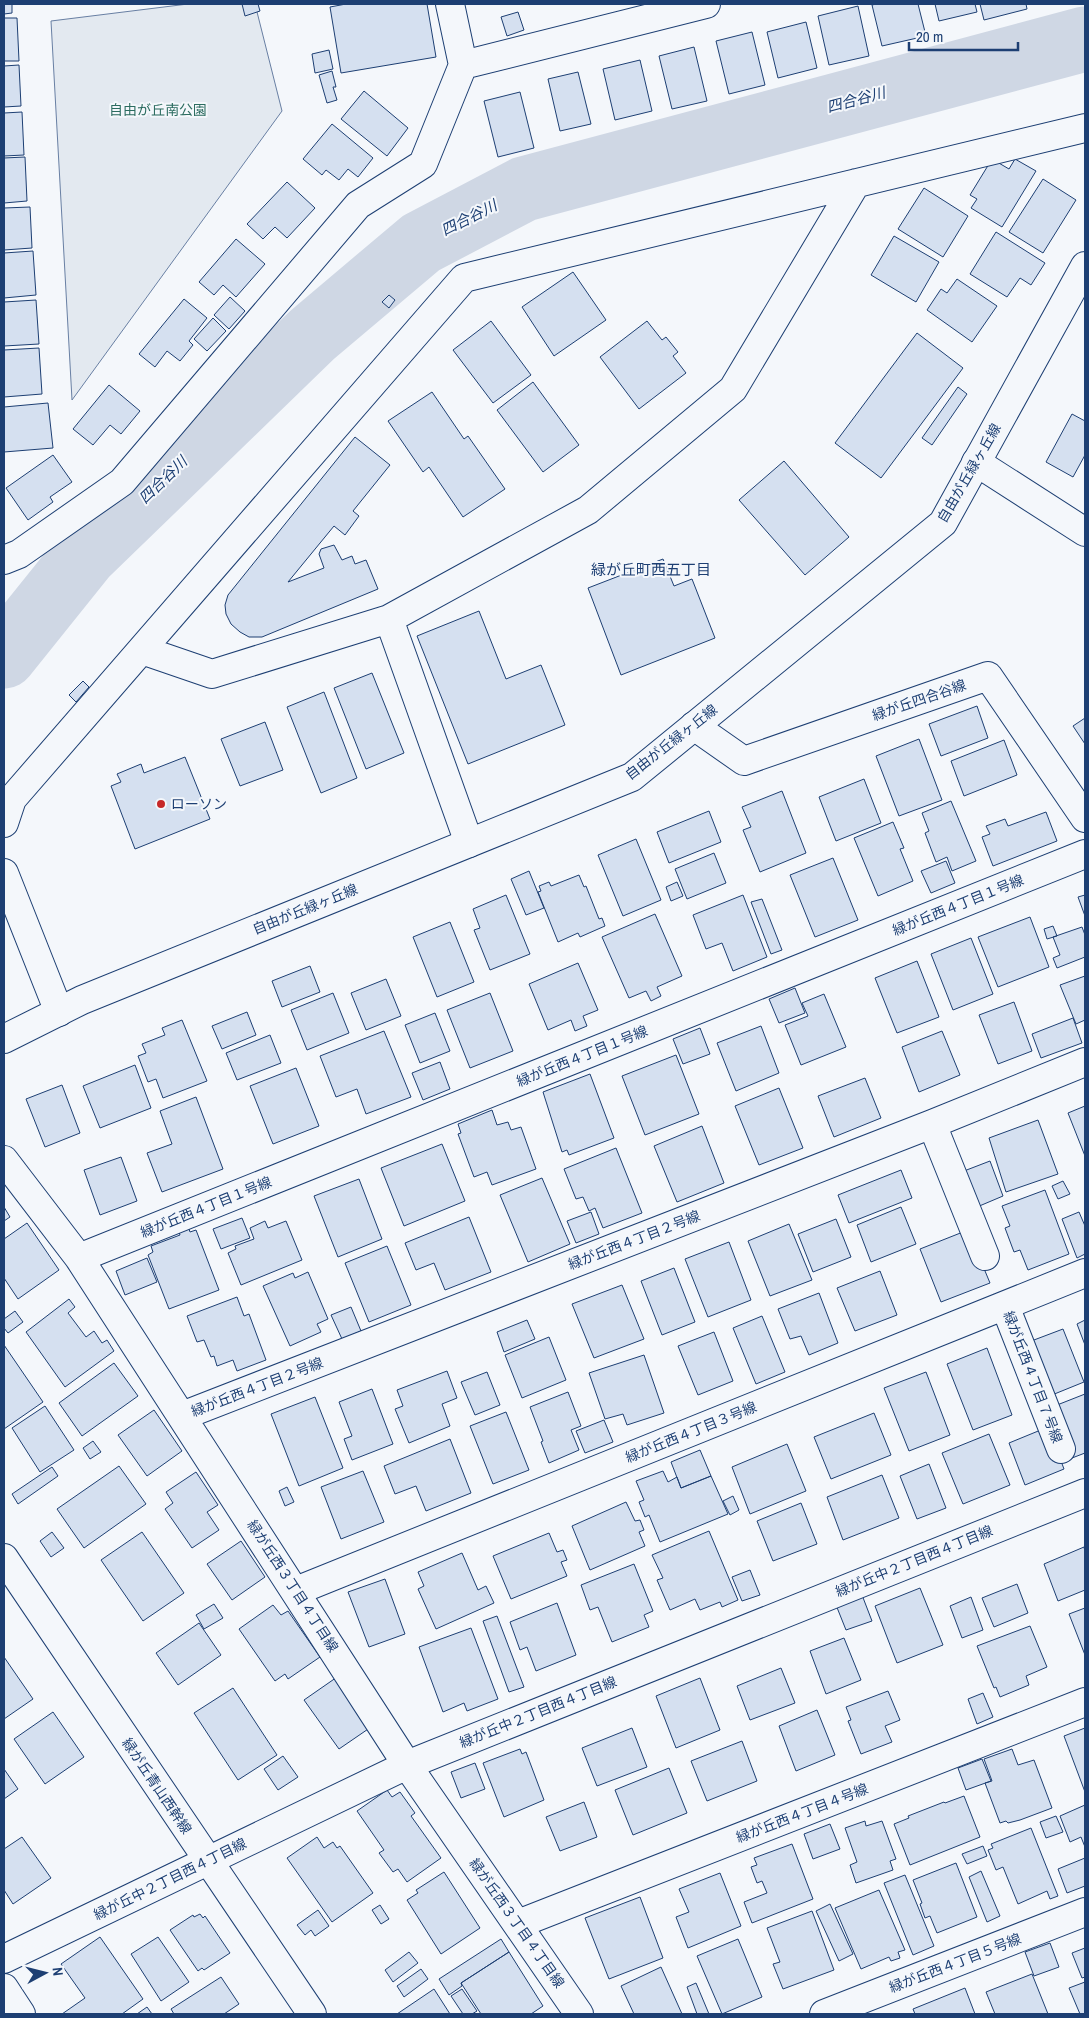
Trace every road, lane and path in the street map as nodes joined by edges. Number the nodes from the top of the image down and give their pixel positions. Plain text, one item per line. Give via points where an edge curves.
1 (450, 4) edge
2 (706, 4) edge
3 (463, 65) junction
4 (1085, 128) edge
5 (856, 183) junction
6 (1085, 266) edge
7 (976, 462) junction
8 (1085, 532) edge
9 (4, 560) edge
10 (389, 619) junction
11 (142, 650) junction
12 (694, 726) junction
13 (1085, 818) edge
14 (4, 823) edge
15 (469, 843) junction
16 (1085, 854) edge
17 (4, 873) edge
18 (59, 1012) junction
19 (4, 1039) edge
20 (1085, 1062) edge
21 (932, 1124) junction
22 (4, 1160) edge
23 (985, 1256) dead end
24 (79, 1258) junction
25 (1085, 1273) edge
26 (1004, 1306) junction
27 (182, 1416) junction
28 (1061, 1449) dead end
29 (1083, 1500) edge
30 (4, 1558) edge
31 (296, 1591) junction
32 (1085, 1702) edge
33 (407, 1765) junction
34 (207, 1860) junction
35 (1085, 1912) edge
36 (518, 1924) junction
37 (4, 1959) edge
38 (4, 1988) edge
39 (21, 2014) edge
40 (312, 2014) edge
41 (580, 2014) edge
42 (824, 2014) edge

1 - 3 street
2 - 3 street
3 - 9 street via 423,164 358,205 122,482 19,554
4 - 5 street
5 - 10 street via 733,389 588,510
5 - 11 street via 464,278
6 - 7 street, 自由が丘緑ヶ丘線
7 - 8 street
7 - 12 street, 自由が丘緑ヶ丘線 via 942,523
10 - 11 street via 212,674
10 - 15 street
11 - 14 street via 12,799
12 - 13 street, 緑が丘四合谷線 via 744,761 988,676
12 - 15 street, 自由が丘緑ヶ丘線 via 632,777
15 - 18 street, 自由が丘緑ヶ丘線
16 - 24 street, 緑が丘西４丁目１号線
17 - 18 street
18 - 19 street, 自由が丘緑ヶ丘線
20 - 21 street, 緑が丘西４丁目２号線
21 - 23 street
21 - 27 street, 緑が丘西４丁目２号線
22 - 24 street, 緑が丘西３丁目４丁目線
24 - 27 street, 緑が丘西３丁目４丁目線
25 - 26 street, 緑が丘西４丁目３号線
26 - 28 street, 緑が丘西４丁目７号線
26 - 31 street, 緑が丘西４丁目３号線
27 - 31 street, 緑が丘西３丁目４丁目線
29 - 33 street, 緑が丘中２丁目西４丁目線
30 - 34 street, 緑が丘青山西幹線
31 - 33 street, 緑が丘西３丁目４丁目線
32 - 36 street, 緑が丘西４丁目４号線
33 - 34 street, 緑が丘中２丁目西４丁目線
33 - 36 street, 緑が丘西３丁目４丁目線
34 - 37 street, 緑が丘中２丁目西４丁目線
34 - 40 street, 緑が丘青山西幹線
35 - 42 street, 緑が丘西４丁目５号線
36 - 41 street, 緑が丘西３丁目４丁目線
38 - 39 street

